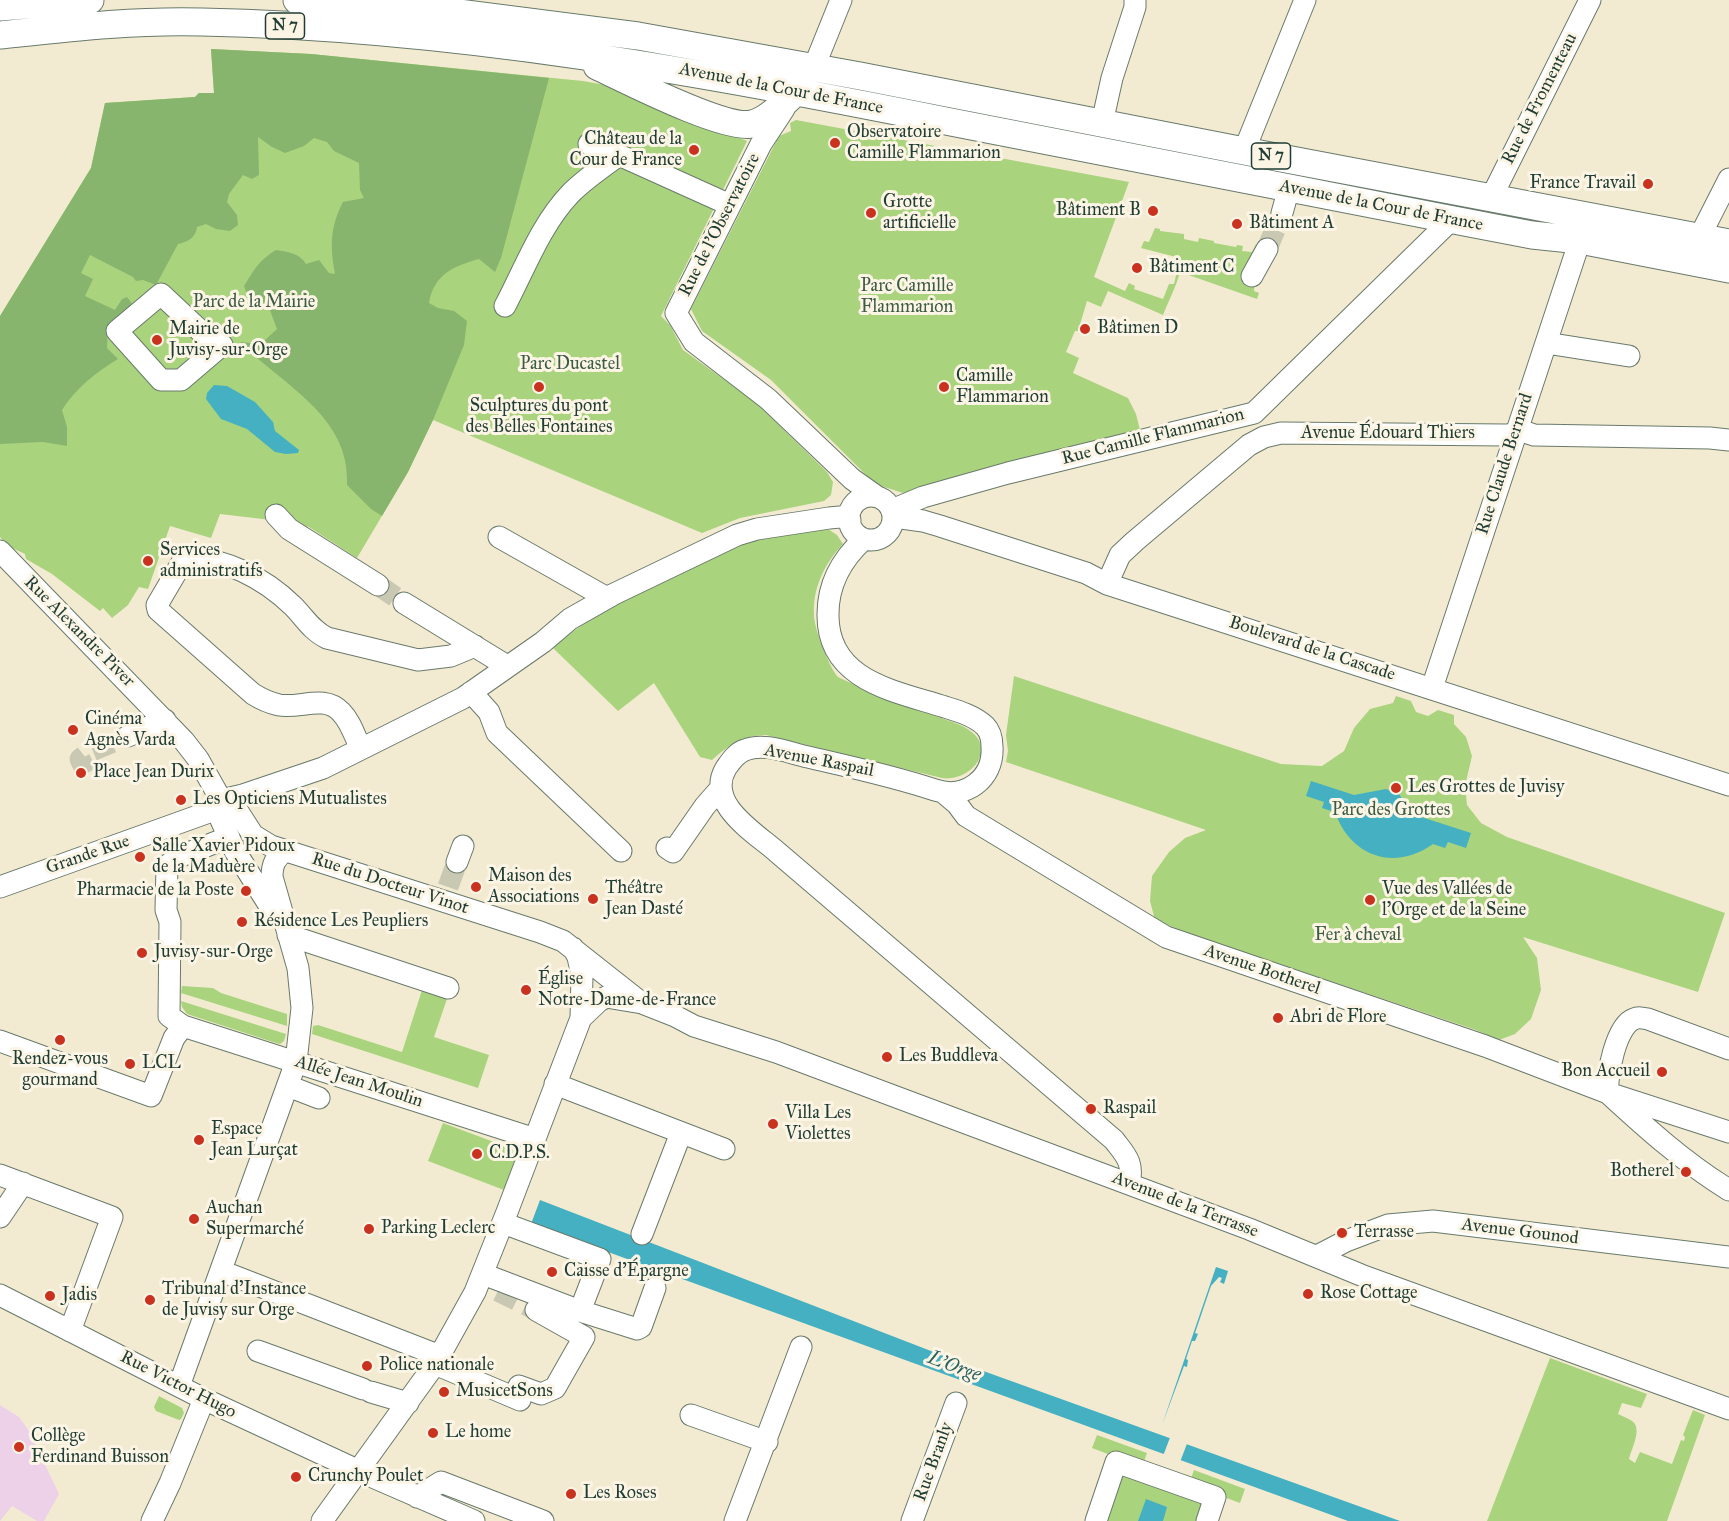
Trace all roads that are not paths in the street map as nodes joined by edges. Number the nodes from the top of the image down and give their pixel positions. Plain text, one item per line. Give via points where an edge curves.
1 (82, 0) edge
2 (90, 0) edge
3 (297, 0) edge
4 (841, 0) edge
5 (1135, 0) edge
6 (1305, 0) edge
7 (1590, 0) edge
8 (0, 7) edge
9 (0, 35) edge
10 (569, 52) junction
11 (814, 67) junction
12 (797, 91) junction
13 (1102, 123) junction
14 (589, 144) dead end
15 (1244, 151) junction
16 (619, 155) junction
17 (1729, 179) edge
18 (1491, 198) junction
19 (730, 205) junction
20 (1450, 220) junction
21 (1699, 238) junction
22 (1580, 240) junction
23 (1729, 243) edge
24 (1267, 249) tunnel mouth
25 (1729, 269) edge
26 (1252, 276) dead end
27 (505, 306) dead end
28 (1546, 343) junction
29 (222, 345) joint
30 (1629, 356) dead end
31 (1254, 413) junction
32 (1516, 434) junction
33 (1264, 437) junction
34 (1729, 440) edge
35 (876, 496) junction
36 (923, 497) junction
37 (893, 513) junction
38 (276, 515) dead end
39 (850, 520) junction
40 (931, 524) junction
41 (499, 537) dead end
42 (864, 539) junction
43 (0, 551) edge
44 (1107, 584) junction
45 (378, 585) tunnel mouth
46 (607, 598) junction
47 (404, 603) tunnel mouth
48 (475, 646) junction
49 (507, 666) junction
50 (1432, 688) junction
51 (471, 692) junction
52 (165, 720) junction
53 (128, 736) tunnel mouth
54 (361, 749) junction
55 (1729, 785) edge
56 (720, 789) junction
57 (944, 793) junction
58 (215, 806) junction
59 (165, 828) junction
60 (229, 837) junction
61 (667, 848) dead end
62 (285, 851) junction
63 (621, 851) dead end
64 (172, 862) junction
65 (0, 887) edge
66 (270, 893) junction
67 (288, 935) junction
68 (573, 948) junction
69 (448, 988) dead end
70 (642, 1003) junction
71 (581, 1018) junction
72 (183, 1026) junction
73 (0, 1041) edge
74 (1729, 1049) edge
75 (296, 1062) junction
76 (555, 1084) junction
77 (288, 1086) junction
78 (1608, 1093) junction
79 (319, 1098) dead end
80 (1729, 1132) edge
81 (681, 1133) junction
82 (535, 1139) junction
83 (724, 1149) dead end
84 (0, 1175) edge
85 (23, 1183) junction
86 (1129, 1184) junction
87 (1729, 1190) edge
88 (502, 1215) junction
89 (0, 1217) edge
90 (642, 1234) dead end
91 (1317, 1256) junction
92 (1729, 1257) edge
93 (221, 1271) junction
94 (475, 1283) junction
95 (655, 1288) dead end
96 (498, 1291) tunnel mouth
97 (0, 1294) edge
98 (536, 1310) tunnel mouth
99 (580, 1311) junction
100 (70, 1331) junction
101 (801, 1347) dead end
102 (258, 1351) dead end
103 (438, 1360) junction
104 (179, 1386) junction
105 (204, 1399) junction
106 (408, 1403) junction
107 (956, 1403) dead end
108 (1729, 1409) edge
109 (692, 1415) dead end
110 (767, 1442) junction
111 (358, 1472) junction
112 (417, 1497) junction
113 (152, 1521) edge
114 (322, 1521) edge
115 (474, 1521) edge
116 (543, 1521) edge
117 (735, 1521) edge
118 (912, 1521) edge
119 (1096, 1521) edge
120 (1207, 1521) edge

1 - 2 main road
1 - 8 main road
3 - 11 main road, Avenue de la Cour de France / N 7 via 524,20
4 - 11 street, Rue de l'Observatoire
5 - 13 street
6 - 15 street
7 - 18 street, Rue de Fromenteau
9 - 10 main road, Avenue de la Cour de France / N 7 via 201,22 319,27
10 - 12 main road, Avenue de la Cour de France / N 7
10 - 12 main road via 676,102 745,125 761,121
11 - 12 street, Rue de l'Observatoire
11 - 13 main road, Avenue de la Cour de France / N 7
12 - 19 street, Rue de l'Observatoire via 761,144
12 - 20 main road, Avenue de la Cour de France / N 7 via 1285,201
13 - 15 main road, Avenue de la Cour de France / N 7
14 - 16 street
15 - 18 main road, Avenue de la Cour de France / N 7
16 - 19 street
16 - 27 street via 571,193 554,214
17 - 21 street
18 - 21 main road, Avenue de la Cour de France / N 7
19 - 35 street, Rue de l'Observatoire via 676,313 694,342 768,399 852,479
20 - 22 main road, Avenue de la Cour de France / N 7 via 1545,238
20 - 31 street, Rue Camille Flammarion
21 - 23 main road, Avenue de la Cour de France / N 7
22 - 25 main road, Avenue de la Cour de France / N 7
22 - 28 street, Rue Claude Bernard
24 - 26 street
28 - 30 street
28 - 32 street, Rue Claude Bernard
29 - 29 street via 209,339 161,294 117,331 161,380 182,380
31 - 33 street
31 - 36 street, Rue Camille Flammarion
32 - 33 street, Avenue Édouard Thiers via 1281,433
32 - 34 street, Avenue Édouard Thiers
32 - 50 street, Rue Claude Bernard
33 - 44 street, Avenue Édouard Thiers via 1249,445 1120,555
35 - 37 street
35 - 39 street via 856,502
36 - 37 street, Rue Camille Flammarion
36 - 40 street via 923,513
37 - 40 street, Boulevard de la Cascade
37 - 42 street via 893,524 885,536
38 - 45 street via 289,529
39 - 42 street via 852,530
39 - 46 street via 820,519 737,535
40 - 44 street, Boulevard de la Cascade via 1086,573
41 - 46 street
42 - 57 street via 848,554 828,599 828,624 838,652 850,669 869,682 956,711 987,727 992,738 993,755 986,774 962,792
43 - 52 street, Rue Alexandre Piver
44 - 50 street, Boulevard de la Cascade
46 - 49 street via 570,619
47 - 48 street
48 - 49 street
48 - 54 street via 451,656 418,660 327,638 255,577 215,561 184,559 157,605 158,610 262,699 280,705 327,703 336,707
49 - 51 street
50 - 55 street, Boulevard de la Cascade
51 - 54 street
51 - 63 street via 489,712 497,733
52 - 53 street
52 - 58 street, Rue Alexandre Piver via 198,759
54 - 58 street via 323,768
56 - 57 street, Avenue Raspail via 723,772 736,755 746,749 766,747 882,773
56 - 61 street, Avenue Raspail via 673,852
56 - 86 street via 724,803 769,844 1114,1140 1130,1162
57 - 78 street, Avenue Botherel via 966,816 1166,937 1485,1046
58 - 59 street, Grande Rue
58 - 60 street
58 - 62 street, Rue du Docteur Vinot via 235,807 263,842
59 - 64 street
59 - 65 street, Grande Rue
60 - 64 street
60 - 66 street via 235,851
62 - 66 street via 272,867
62 - 68 street, Rue du Docteur Vinot via 446,894
64 - 72 street via 166,901 170,922 169,1016
66 - 67 street
67 - 69 street
67 - 75 street via 298,968 302,1008
68 - 70 street, Avenue de la Terrasse
68 - 71 street via 582,976
70 - 71 street, Avenue de la Terrasse via 606,997
70 - 86 street, Avenue de la Terrasse via 701,1029 756,1045
71 - 76 street
72 - 73 street via 174,1038 151,1096
72 - 75 street, Allée Jean Moulin
74 - 78 street via 1648,1019 1634,1019 1621,1031 1606,1083
75 - 77 street
75 - 82 street, Allée Jean Moulin
76 - 81 street
76 - 82 street
77 - 79 street
77 - 93 street
78 - 80 street, Avenue Botherel
78 - 87 street via 1661,1140
81 - 83 street
81 - 90 street
82 - 88 street
84 - 85 street
85 - 89 street
85 - 100 street via 112,1217
86 - 91 street, Avenue de la Terrasse
88 - 94 street
88 - 99 street via 600,1259
91 - 92 street, Avenue Gounod via 1388,1226 1433,1221
91 - 108 street, Avenue de la Terrasse
93 - 103 street
93 - 104 street
94 - 96 street
94 - 99 street
94 - 103 street via 449,1327
95 - 99 street via 637,1329
97 - 100 street, Rue Victor Hugo
98 - 103 street via 584,1337 550,1391 520,1393
100 - 104 street, Rue Victor Hugo
101 - 110 street
102 - 106 street
103 - 106 street
104 - 105 street, Rue Victor Hugo
105 - 111 street, Rue Victor Hugo
105 - 113 street
106 - 111 street
107 - 118 street, Rue Branly
109 - 110 street
110 - 117 street
111 - 112 street, Rue Victor Hugo
111 - 114 street
112 - 115 street, Rue Victor Hugo
112 - 116 street via 441,1482
119 - 120 street via 1116,1462 1215,1497

